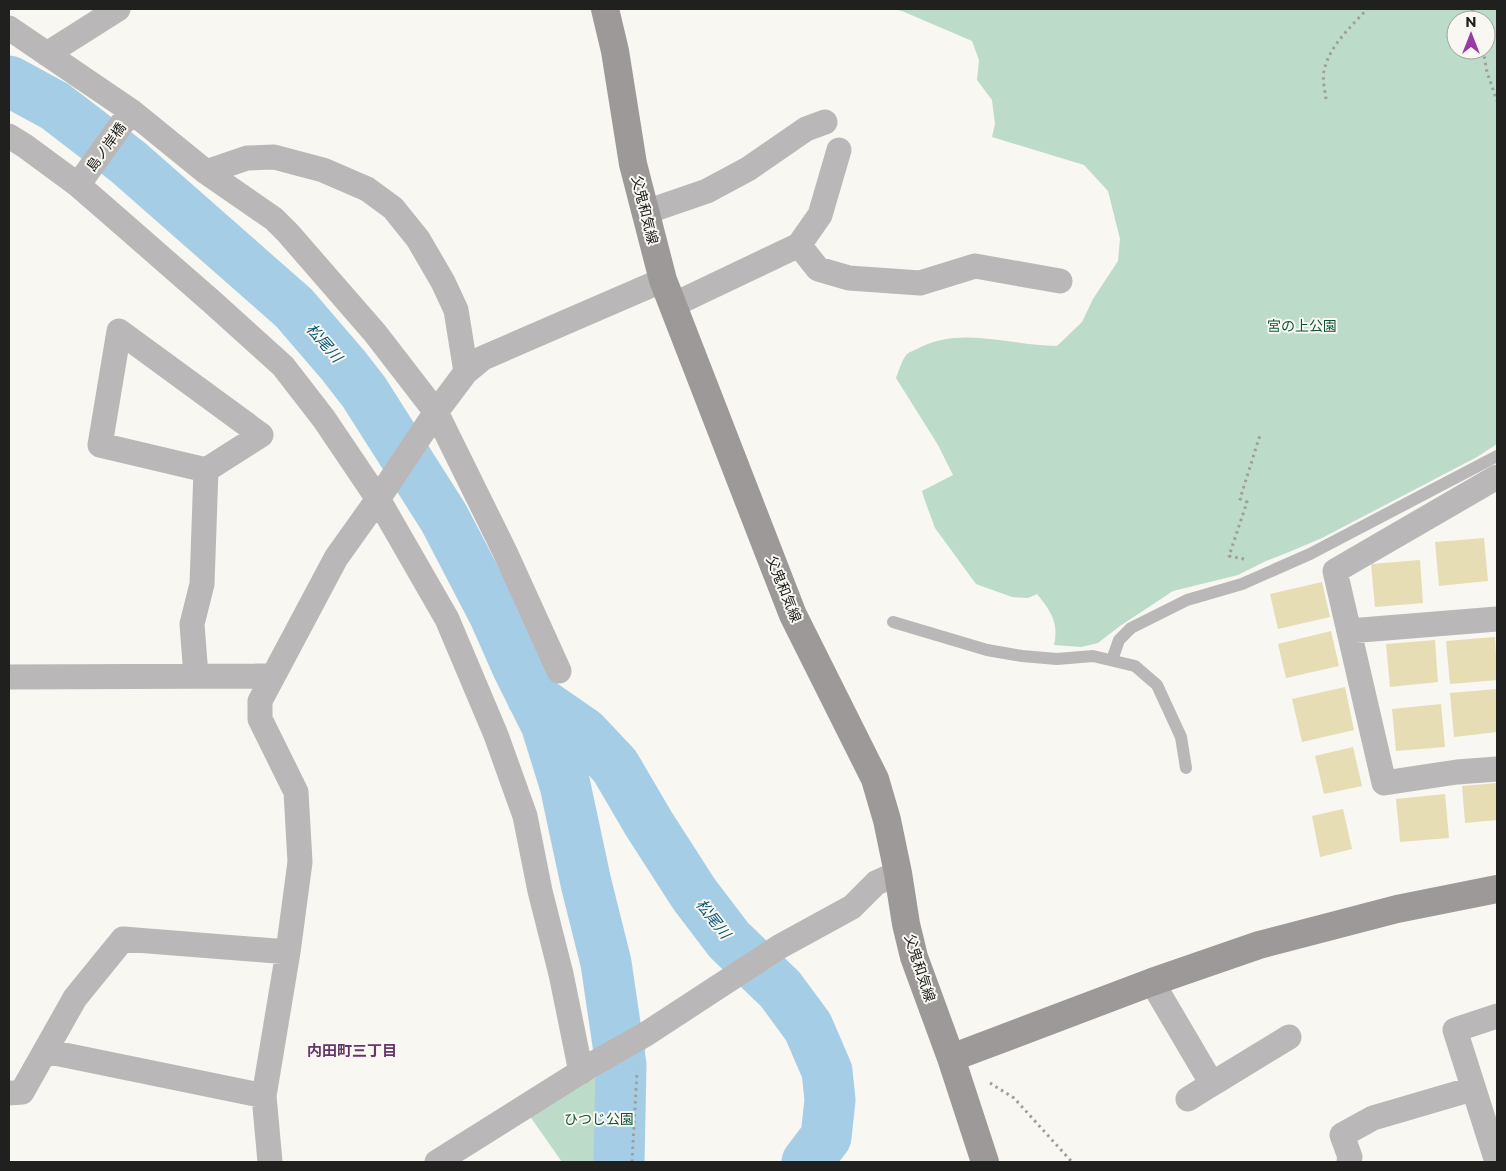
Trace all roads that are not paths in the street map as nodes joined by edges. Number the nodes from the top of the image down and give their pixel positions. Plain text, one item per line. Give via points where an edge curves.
1 (118, 9) edge
2 (605, 9) edge
3 (9, 28) edge
4 (48, 54) junction
5 (130, 114) junction
6 (825, 122) dead end
7 (9, 136) edge
8 (839, 150) dead end
9 (206, 172) junction
10 (81, 181) junction
11 (646, 212) junction
12 (799, 245) junction
13 (663, 280) junction
14 (1060, 281) dead end
15 (673, 305) junction
16 (466, 372) junction
17 (432, 418) junction
18 (1497, 456) edge
19 (206, 470) junction
20 (1497, 477) edge
21 (383, 492) junction
22 (1497, 619) edge
23 (892, 622) dead end
24 (1349, 631) junction
25 (1112, 660) junction
26 (559, 671) dead end
27 (196, 676) junction
28 (274, 676) junction
29 (9, 677) edge
30 (1186, 768) dead end
31 (1497, 770) edge
32 (898, 873) junction
33 (1497, 890) edge
34 (288, 952) junction
35 (1152, 982) junction
36 (1497, 1016) edge
37 (1290, 1037) dead end
38 (45, 1051) junction
39 (952, 1058) junction
40 (587, 1068) junction
41 (1212, 1084) junction
42 (1472, 1089) junction
43 (9, 1093) edge
44 (264, 1096) junction
45 (1188, 1099) dead end
46 (270, 1162) edge
47 (437, 1162) edge
48 (985, 1162) edge
49 (1349, 1162) edge
50 (1497, 1162) edge

1 - 4 street
2 - 11 main road, 父鬼和気線
3 - 4 street
4 - 5 street
5 - 9 street
5 - 10 street, 島ノ岸橋
6 - 11 street via 806,129 748,169 707,191
7 - 10 street
8 - 12 street via 820,215
9 - 16 street via 247,158 274,157 323,170 367,188 393,208 418,239 443,282 456,310
9 - 17 street via 274,219 288,233 375,333
10 - 21 street via 282,366
11 - 13 main road, 父鬼和気線
12 - 14 street via 818,269 849,278 920,284 976,266
12 - 15 street
13 - 15 main road, 父鬼和気線
13 - 16 street via 483,358
15 - 32 main road, 父鬼和気線 via 794,615 875,779
16 - 17 street
17 - 21 street
17 - 26 street via 505,552
18 - 25 lane via 1310,554 1242,584 1186,600 1132,628 1119,640
19 - 19 street via 261,435 119,331 100,445
19 - 27 street via 202,584 192,624
20 - 24 street via 1335,571
21 - 28 street via 336,558
21 - 40 street via 447,619 525,816 540,891
22 - 24 street
23 - 25 lane via 987,650 1057,659 1093,656
24 - 31 street via 1384,783 1456,772
25 - 30 lane via 1135,666 1157,685 1181,736
27 - 28 street
27 - 29 street
28 - 34 street via 260,702 260,720 296,792 300,862
32 - 39 main road, 父鬼和気線 via 914,957
32 - 40 street via 876,883 852,907 778,947 646,1034
33 - 35 main road via 1397,909 1268,943
34 - 38 street via 123,939 75,998
34 - 44 street
35 - 39 main road
35 - 41 street
36 - 42 street via 1455,1030
37 - 41 street
38 - 43 street via 22,1092
38 - 44 street
39 - 48 main road, 父鬼和気線
40 - 47 street
41 - 45 street
42 - 49 street via 1373,1118 1342,1135
42 - 50 street
44 - 46 street

